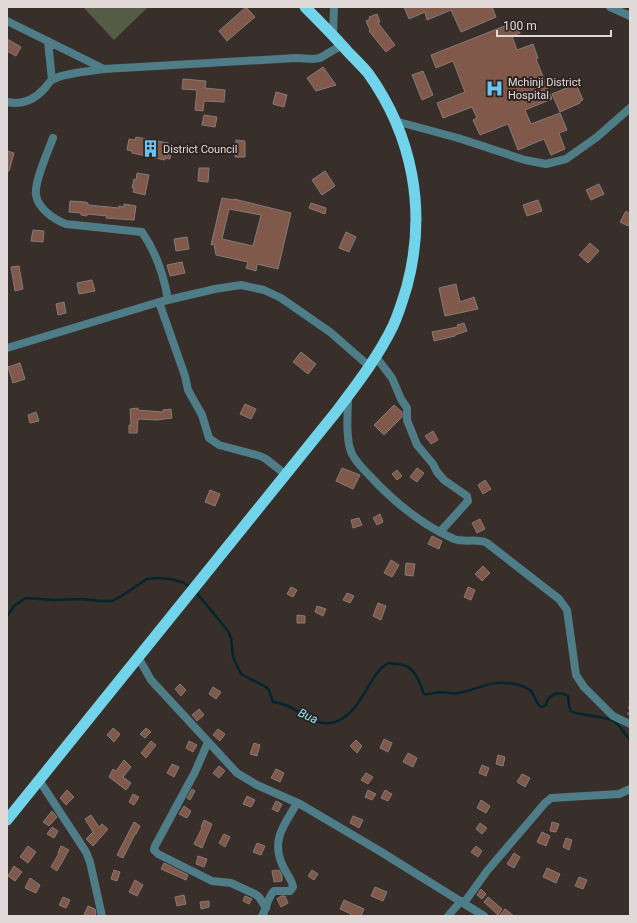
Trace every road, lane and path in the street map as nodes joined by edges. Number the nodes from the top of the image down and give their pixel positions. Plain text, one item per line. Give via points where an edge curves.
1 (305, 7) edge
2 (334, 7) edge
3 (610, 7) edge
4 (630, 16) edge
5 (7, 21) edge
6 (333, 35) junction
7 (48, 41) junction
8 (342, 46) junction
9 (104, 69) junction
10 (52, 80) junction
11 (7, 102) edge
12 (630, 108) edge
13 (394, 121) junction
14 (53, 138) dead end
15 (168, 300) junction
16 (159, 302) junction
17 (7, 348) edge
18 (376, 357) junction
19 (369, 366) junction
20 (348, 396) junction
21 (285, 474) junction
22 (440, 532) junction
23 (138, 657) junction
24 (630, 697) edge
25 (629, 721) edge
26 (208, 742) junction
27 (39, 780) junction
28 (630, 789) edge
29 (297, 803) junction
30 (7, 820) edge
31 (462, 902) junction
32 (266, 908) junction
33 (102, 916) edge
34 (262, 916) edge
35 (448, 916) edge
36 (484, 916) edge

1 - 6 highway
2 - 6 street
3 - 4 street
5 - 7 street
6 - 8 highway
7 - 9 street
7 - 10 street
8 - 9 street via 313,59
8 - 13 highway via 367,71
9 - 10 street
10 - 11 street via 28,101
12 - 13 street via 597,137 566,159 546,164
13 - 18 highway via 409,157 416,208 416,233 403,302
14 - 15 street via 37,186 36,196 40,204 46,212 66,224 142,232 164,279
15 - 16 street
15 - 19 street via 241,285 264,290 281,298 330,332
16 - 17 street
16 - 21 street via 188,390 202,416 209,438 219,445 260,456
18 - 19 highway
18 - 22 street via 392,378 407,408 407,420 417,445 444,480 468,498
19 - 20 highway
20 - 21 highway
20 - 22 street via 349,438 352,453 360,466 398,503
21 - 23 highway
22 - 25 street via 457,540 487,543 559,599 568,617 576,675 584,687 613,716
23 - 26 street via 151,680
23 - 27 highway
24 - 25 path
26 - 29 street via 231,768 247,780
26 - 32 street via 154,850 212,881 231,883 255,894
27 - 30 highway
27 - 33 street via 86,852
28 - 31 street via 619,794 551,798
29 - 31 street
29 - 32 street via 281,830 277,844 279,858 294,887 290,891 274,891
31 - 35 street
31 - 36 street
32 - 34 street

